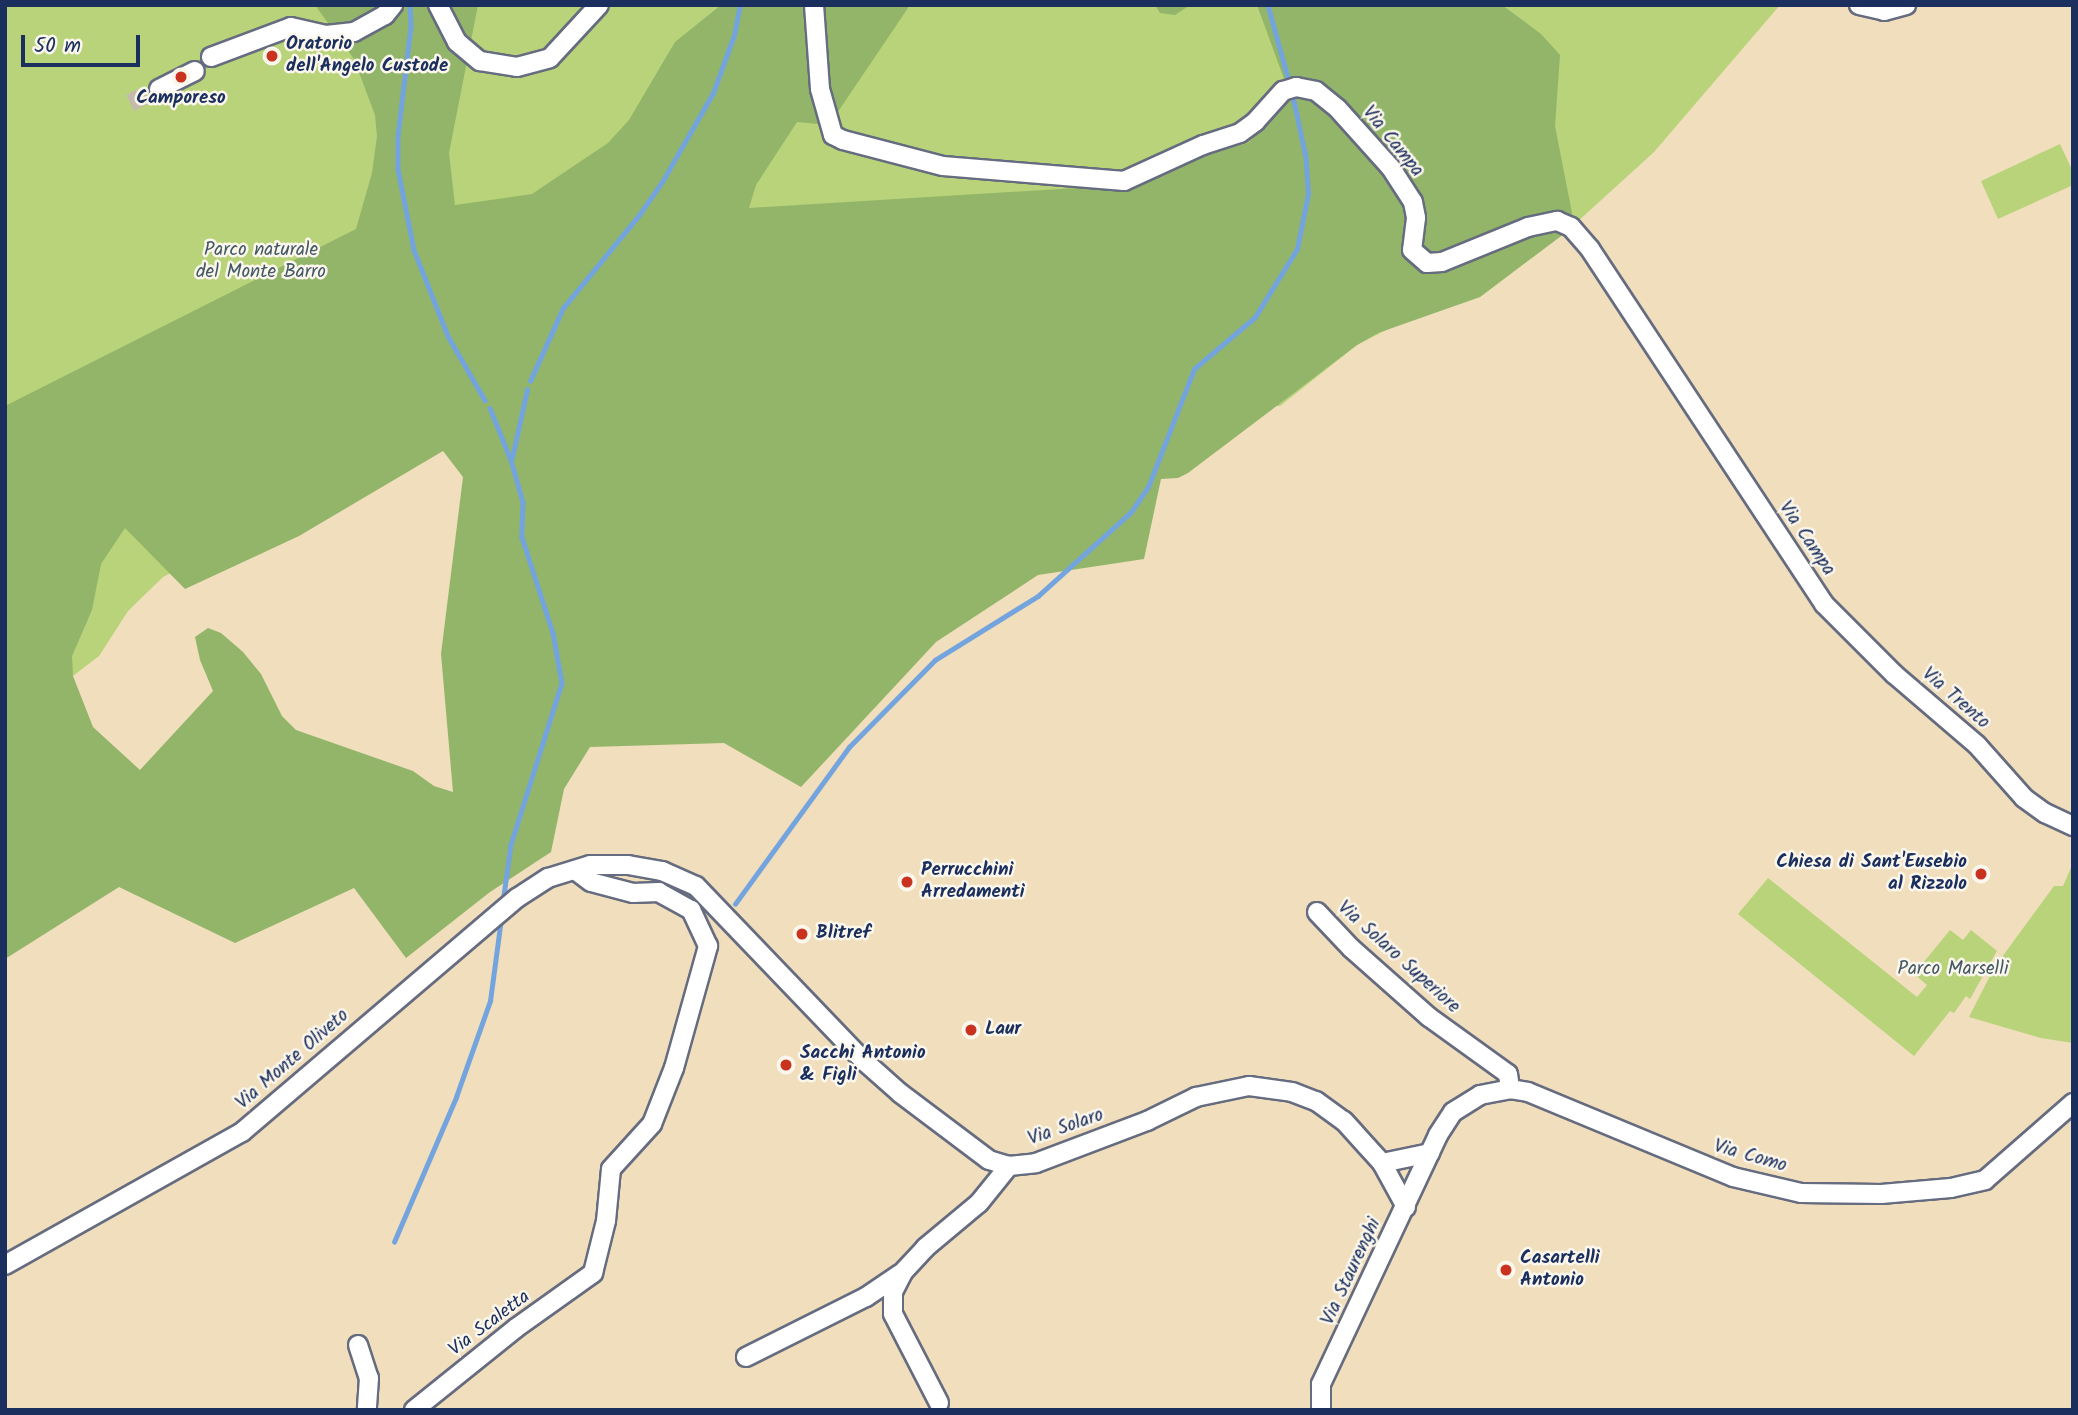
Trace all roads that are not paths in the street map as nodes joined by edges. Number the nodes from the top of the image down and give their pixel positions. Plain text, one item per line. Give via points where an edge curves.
1 (393, 5) edge
2 (438, 5) edge
3 (598, 5) edge
4 (814, 5) edge
5 (1860, 5) edge
6 (1906, 5) edge
7 (211, 57) dead end
8 (195, 71) dead end
9 (159, 89) tunnel mouth
10 (1824, 604) joint
11 (2067, 823) edge
12 (583, 867) junction
13 (1317, 912) dead end
14 (1510, 1089) junction
15 (2073, 1103) edge
16 (1430, 1153) junction
17 (1382, 1163) junction
18 (1009, 1166) junction
19 (1406, 1207) junction
20 (5, 1265) edge
21 (903, 1272) junction
22 (358, 1345) dead end
23 (746, 1357) dead end
24 (939, 1403) dead end
25 (367, 1410) edge
26 (414, 1410) edge
27 (1321, 1410) edge

1 - 7 street via 385,15 354,32 326,35 291,27
2 - 3 street via 457,42 480,61 517,67 550,58
4 - 10 street, Via Campa via 820,89 833,135 843,140 943,166 1124,181 1240,133 1283,91 1296,87 1316,91 1391,168 1413,202 1412,250 1427,263 1442,262 1528,227 1557,222 1571,227 1590,249
5 - 6 street via 1884,11
8 - 9 street
10 - 11 street, Via Trento via 1894,674 1977,745 2024,798
12 - 18 street, Via Solaro via 628,865 662,871 696,886 900,1093 967,1146
12 - 20 street, Via Monte Oliveto via 548,878 517,898 242,1132
12 - 26 street, Via Scaletta via 591,882 633,892 659,892 691,910 708,946 674,1068 653,1124 611,1170 606,1221 593,1273
13 - 14 street, Via Solaro Superiore via 1429,1017 1508,1074
14 - 15 street, Via Como via 1612,1125 1733,1177 1801,1193 1881,1195 1985,1181
14 - 16 street, Via Como via 1480,1095 1453,1112
16 - 17 street
16 - 19 street, Via Staurenghi
17 - 18 street, Via Solaro via 1345,1121 1315,1101 1292,1092 1249,1086 1196,1097 1147,1121 1036,1163
17 - 19 street, Via Solaro
18 - 21 street via 979,1203
19 - 27 street, Via Staurenghi via 1321,1384
21 - 23 street via 866,1297
21 - 24 street via 893,1292 893,1314
22 - 25 street via 369,1378

